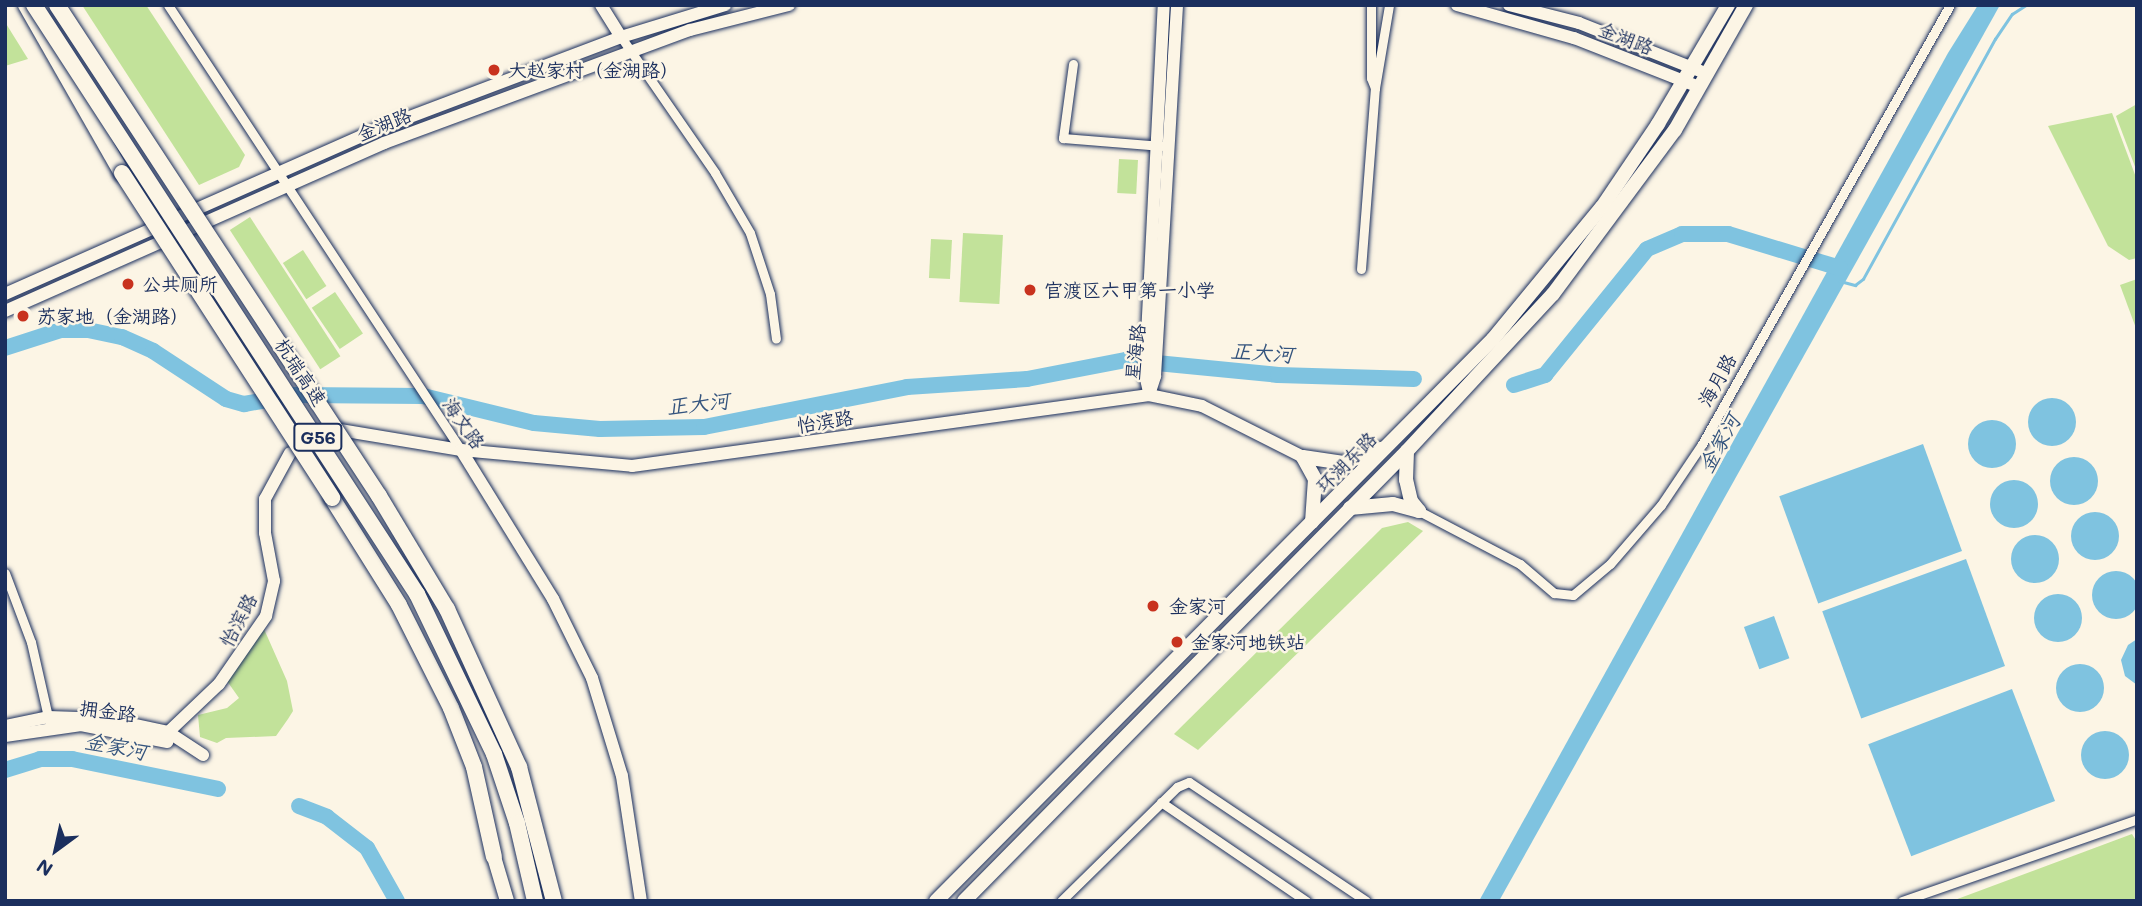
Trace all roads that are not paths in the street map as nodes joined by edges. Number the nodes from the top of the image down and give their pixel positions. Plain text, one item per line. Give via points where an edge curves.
1 (26, 5) edge
2 (34, 5) edge
3 (57, 5) edge
4 (168, 5) edge
5 (601, 5) edge
6 (725, 5) edge
7 (789, 5) edge
8 (1164, 5) edge
9 (1177, 5) edge
10 (1371, 5) edge
11 (1389, 5) edge
12 (1457, 5) edge
13 (1509, 5) edge
14 (1728, 5) edge
15 (1746, 5) edge
16 (1951, 5) edge
17 (621, 37) junction
18 (631, 51) junction
19 (1073, 64) dead end
20 (1692, 67) junction
21 (1707, 74) junction
22 (1684, 81) junction
23 (1699, 87) junction
24 (1375, 88) junction
25 (1161, 146) junction
26 (277, 173) junction
27 (285, 186) junction
28 (1361, 269) dead end
29 (5, 294) edge
30 (5, 311) edge
31 (776, 340) dead end
32 (1149, 395) junction
33 (340, 430) tunnel mouth
34 (1394, 441) junction
35 (461, 450) junction
36 (1407, 451) junction
37 (290, 453) tunnel mouth
38 (1303, 457) junction
39 (1350, 508) junction
40 (1419, 511) junction
41 (1311, 525) junction
42 (5, 573) edge
43 (49, 722) junction
44 (5, 726) edge
45 (5, 736) edge
46 (165, 736) junction
47 (203, 755) dead end
48 (1161, 802) junction
49 (2137, 819) edge
50 (494, 857) joint
51 (507, 901) edge
52 (535, 901) edge
53 (554, 901) edge
54 (641, 901) edge
55 (936, 901) edge
56 (964, 901) edge
57 (1061, 901) edge
58 (1306, 901) edge
59 (1366, 901) edge
60 (1902, 901) edge

1 - 50 highway, bridge via 149,218 398,605 451,708 476,775
2 - 52 highway, 杭瑞高速 / G56, bridge via 363,506 430,618 501,773
3 - 53 highway, 杭瑞高速 / G56, bridge via 379,496 447,608 519,767
4 - 26 street, 海文路
5 - 17 street
6 - 17 street, 金湖路
7 - 18 street, 金湖路 via 690,30
8 - 25 street, 星海路
9 - 25 street, 星海路
10 - 24 street via 1371,78
11 - 24 street
12 - 22 street, 金湖路 via 1574,38
13 - 20 street, 金湖路 via 1579,23
14 - 20 main road, 环湖东路
15 - 21 main road, 环湖东路
16 - 40 street, 海月路 via 1681,477 1633,539 1573,595 1555,593 1520,564
17 - 18 street
17 - 26 street, 金湖路
18 - 27 street, 金湖路
18 - 31 street via 715,173 750,233 770,294
19 - 25 street via 1063,138
20 - 21 street, 金湖路
20 - 22 main road, 环湖东路
21 - 23 main road, 环湖东路
22 - 23 street, 金湖路
22 - 34 main road, 环湖东路 via 1602,207 1540,286
23 - 36 main road, 环湖东路 via 1616,214 1553,294
24 - 28 street
25 - 32 street, 星海路
26 - 27 street, 海文路
26 - 29 street, 金湖路
27 - 30 street, 金湖路
27 - 35 street, 海文路
32 - 35 street, 怡滨路 via 663,464 632,466
32 - 38 street, 怡滨路 via 1202,406
33 - 35 street, 怡滨路
34 - 38 main road via 1344,464
34 - 41 main road, 环湖东路
35 - 54 street, 海文路 via 553,599 592,678 622,776
36 - 39 main road, 环湖东路
36 - 40 main road via 1406,480 1411,501
37 - 46 street, 怡滨路 via 265,499 264,524 274,581 266,616 219,684
38 - 41 main road via 1315,479
39 - 40 main road via 1393,504
39 - 56 main road, 环湖东路
41 - 55 main road, 环湖东路
42 - 43 street via 31,642
43 - 44 street
43 - 45 street
43 - 46 street via 108,719
46 - 47 street
48 - 57 street
48 - 58 street
48 - 59 street via 1182,783 1198,785
49 - 60 street
50 - 51 main road

